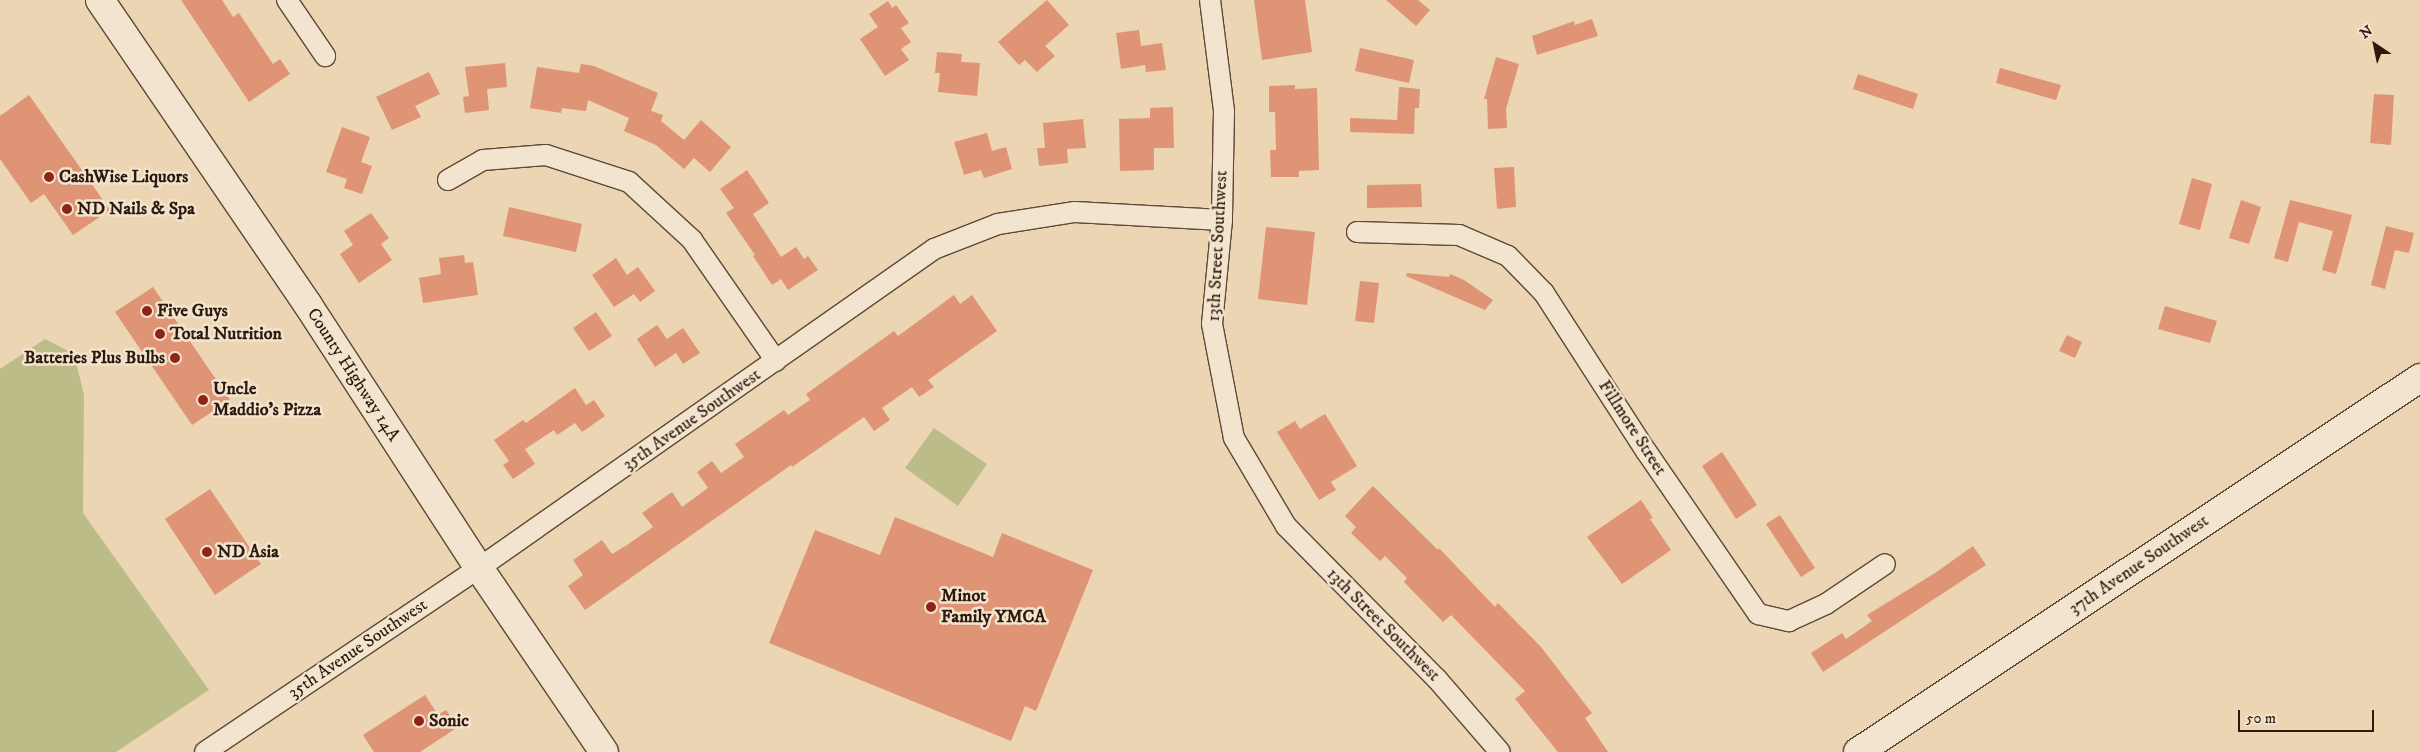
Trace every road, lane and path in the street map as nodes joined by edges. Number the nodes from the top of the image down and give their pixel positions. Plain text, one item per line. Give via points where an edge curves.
1 (100, 0) edge
2 (287, 0) edge
3 (1210, 0) edge
4 (325, 56) dead end
5 (448, 180) dead end
6 (1222, 220) junction
7 (1357, 232) dead end
8 (776, 361) junction
9 (2420, 378) edge
10 (1885, 564) dead end
11 (478, 568) junction
12 (204, 752) edge
13 (604, 752) edge
14 (1500, 752) edge
15 (1858, 752) edge

1 - 11 main road, County Highway 14A via 308,305
2 - 4 street
3 - 6 street, 13th Street Southwest via 1224,111
5 - 8 street via 483,160 546,155 629,182 692,240
6 - 8 street, 35th Avenue Southwest via 1075,212 998,224 934,249
6 - 14 street, 13th Street Southwest via 1212,324 1234,438 1286,526 1437,679
7 - 10 street, Fillmore Street via 1459,235 1508,256 1544,293 1758,614 1789,621 1826,604
8 - 11 street, 35th Avenue Southwest
9 - 15 main road, 37th Avenue Southwest
11 - 12 street, 35th Avenue Southwest
11 - 13 main road, County Highway 14A

